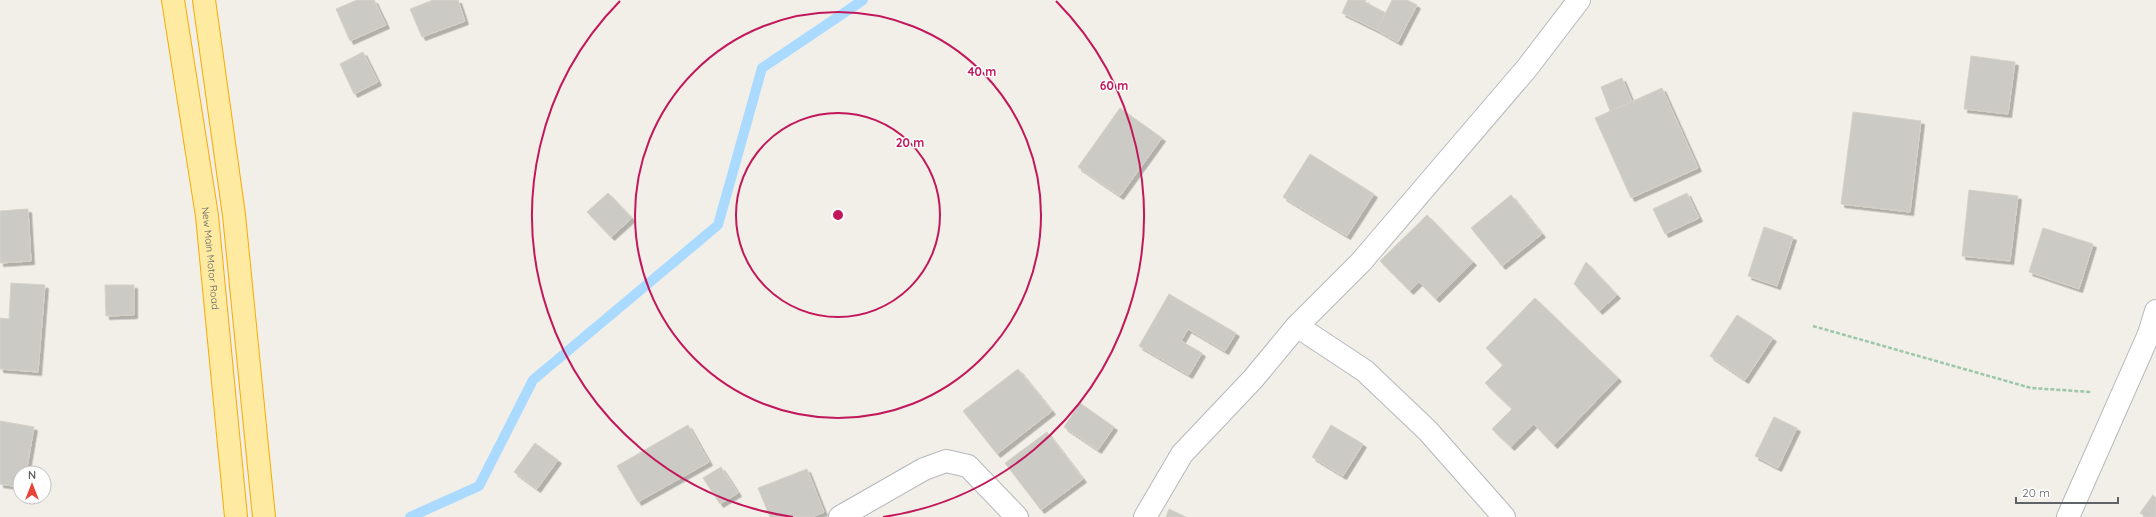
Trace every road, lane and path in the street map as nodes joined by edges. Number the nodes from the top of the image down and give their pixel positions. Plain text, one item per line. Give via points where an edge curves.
1 (173, 0) edge
2 (204, 0) edge
3 (1579, 0) edge
4 (2156, 311) edge
5 (1297, 326) junction
6 (1813, 326) dead end
7 (2123, 394) junction
8 (236, 517) edge
9 (264, 517) edge
10 (840, 517) edge
11 (1017, 517) edge
12 (1145, 517) edge
13 (1504, 517) edge
14 (2068, 517) edge

1 - 8 highway, New Main Motor Road via 207,216
2 - 9 highway via 234,215
3 - 5 street via 1527,68 1361,262
4 - 7 street
5 - 12 street via 1254,379 1182,454
5 - 13 street via 1365,371 1428,431
6 - 7 path via 2030,388
7 - 14 street
10 - 11 street via 924,469 946,461 968,466

